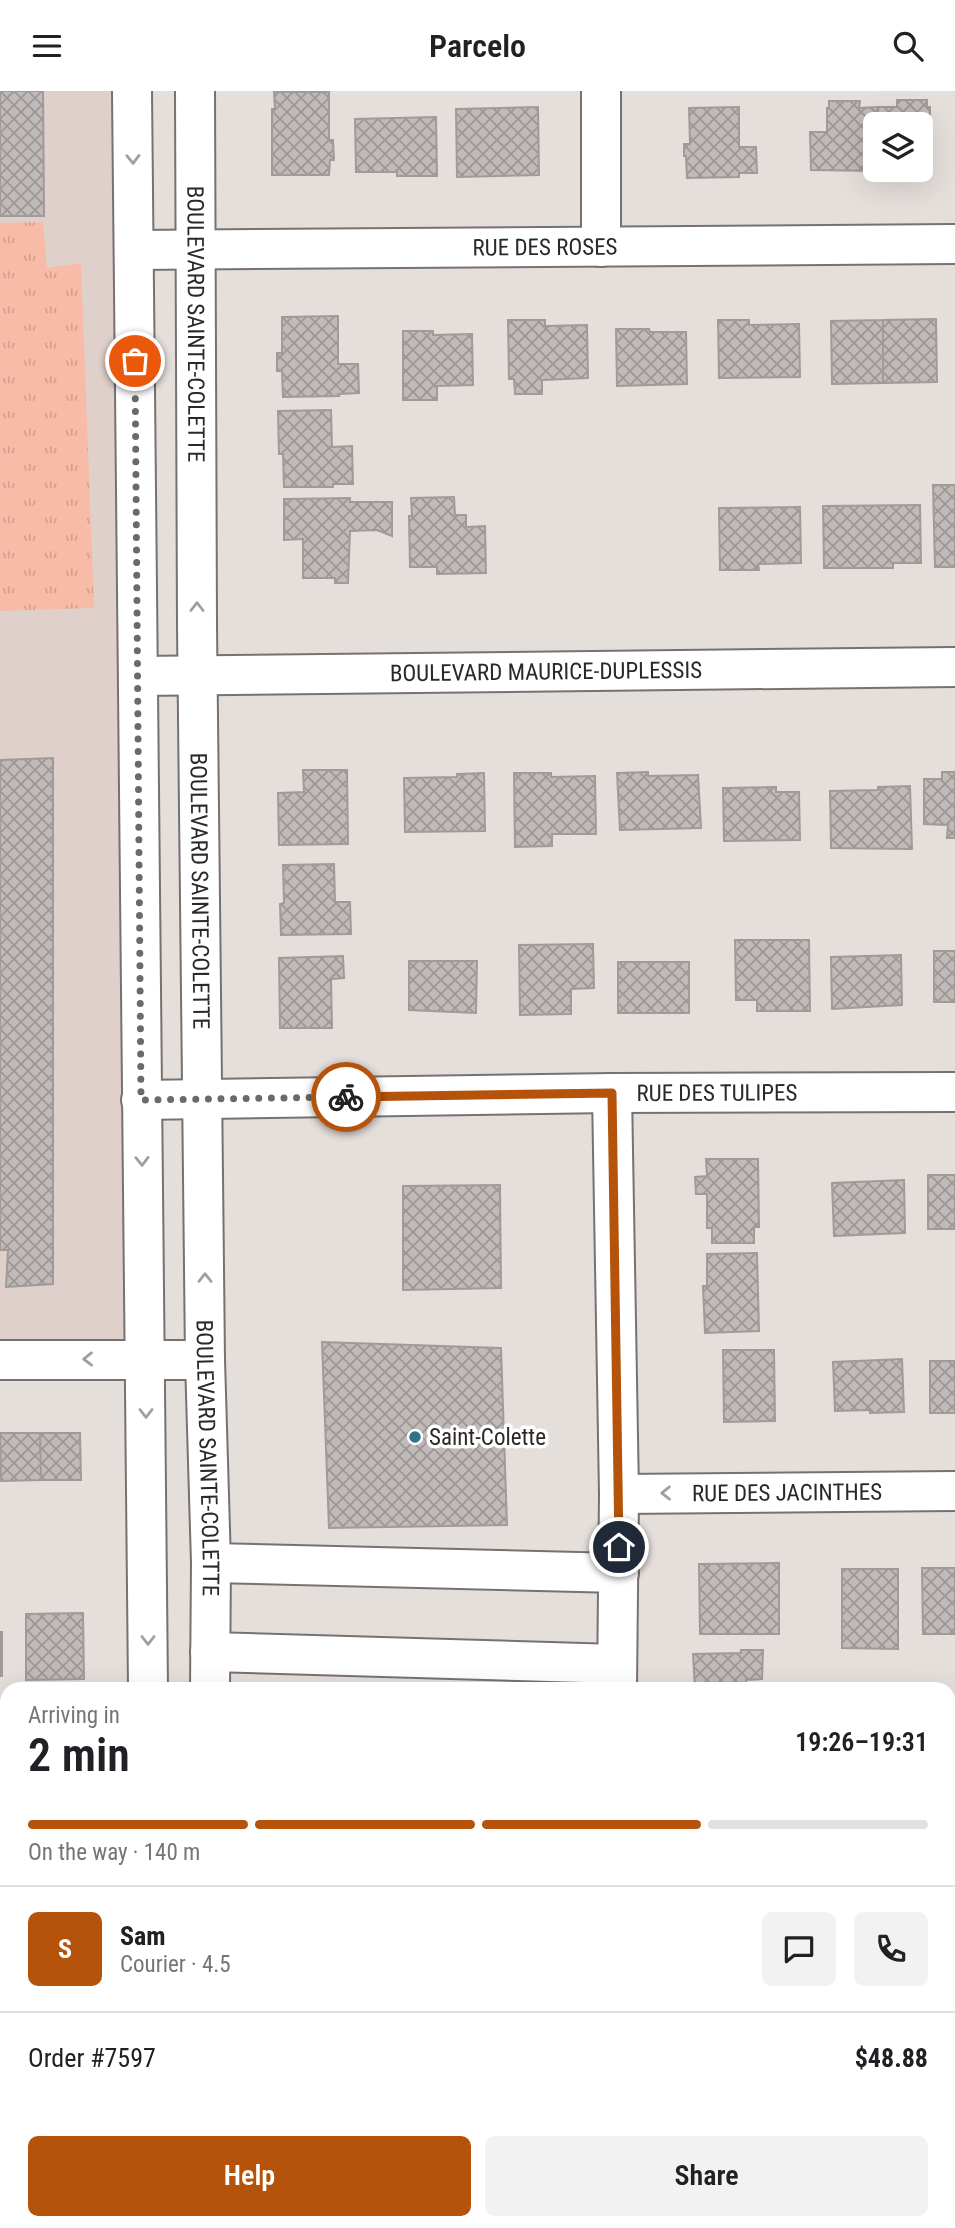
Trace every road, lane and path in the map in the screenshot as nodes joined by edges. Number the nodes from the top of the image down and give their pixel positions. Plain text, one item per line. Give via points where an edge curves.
1 (132, 91) edge
2 (195, 91) edge
3 (601, 91) edge
4 (955, 244) edge
5 (601, 247) junction
6 (134, 250) junction
7 (196, 250) junction
8 (955, 667) edge
9 (199, 675) junction
10 (138, 676) junction
11 (955, 1092) edge
12 (612, 1093) junction
13 (203, 1098) junction
14 (141, 1100) junction
15 (146, 1359) junction
16 (0, 1360) edge
17 (205, 1360) junction
18 (955, 1491) edge
19 (619, 1494) junction
20 (211, 1563) junction
21 (619, 1573) junction
22 (210, 1670) edge
23 (617, 1677) edge
24 (148, 1682) edge

1 -> 6 street
2 - 7 street, BOULEVARD SAINTE-COLETTE
3 - 5 street
4 - 5 street, RUE DES ROSES
5 - 7 street, RUE DES ROSES
6 - 7 street, RUE DES ROSES
6 - 10 street
9 -> 7 street, BOULEVARD SAINTE-COLETTE
8 - 9 street, BOULEVARD MAURICE-DUPLESSIS
9 - 10 street, BOULEVARD MAURICE-DUPLESSIS
9 - 13 street, BOULEVARD SAINTE-COLETTE
10 - 14 street
11 - 12 street, RUE DES TULIPES
12 - 13 street, RUE DES TULIPES
12 - 19 street
13 - 14 street, RUE DES TULIPES
17 -> 13 street, BOULEVARD SAINTE-COLETTE
14 -> 15 street
15 -> 16 street
15 - 17 street
15 -> 24 street
17 - 20 street, BOULEVARD SAINTE-COLETTE
18 -> 19 street, RUE DES JACINTHES
19 - 21 street
20 - 21 street
20 - 22 street, BOULEVARD SAINTE-COLETTE
21 - 23 street
22 - 23 street

